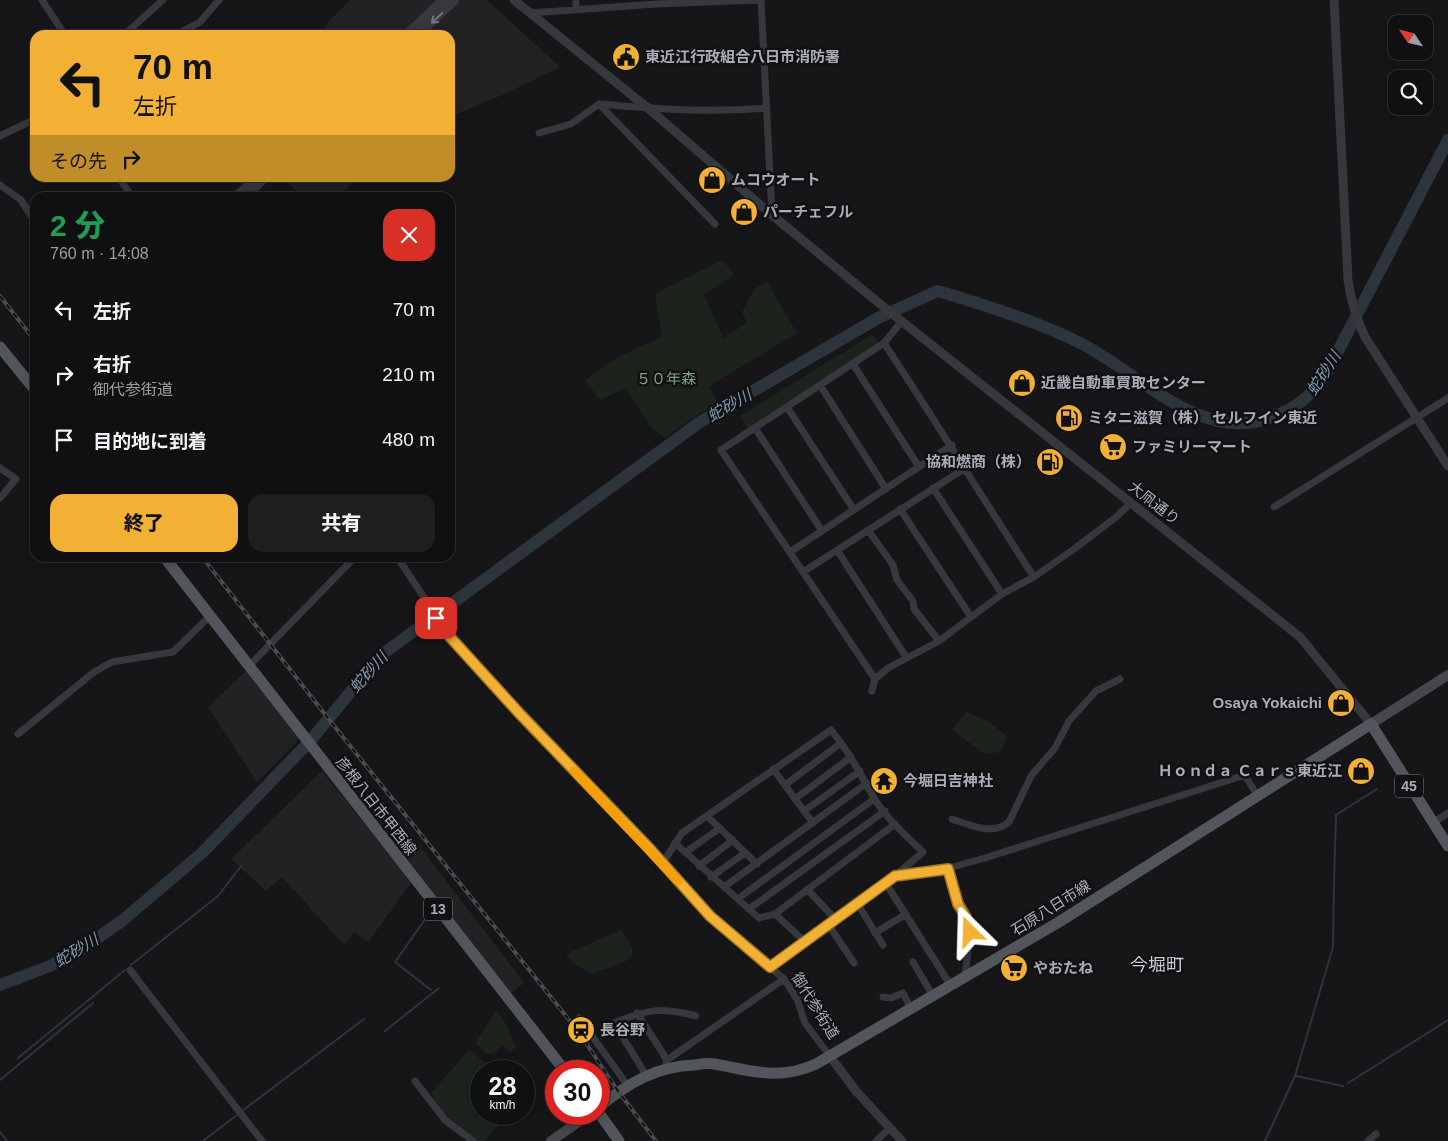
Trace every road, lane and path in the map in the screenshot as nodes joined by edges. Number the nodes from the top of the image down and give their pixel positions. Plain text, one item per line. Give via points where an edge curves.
1 (42, 0) edge
2 (163, 0) edge
3 (219, 0) edge
4 (443, 0) edge
5 (456, 0) edge
6 (514, 0) edge
7 (761, 0) edge
8 (1334, 0) edge
9 (576, 4) edge
10 (530, 13) junction
11 (62, 30) edge
12 (130, 30) edge
13 (185, 30) edge
14 (411, 30) edge
15 (423, 30) edge
16 (599, 104) junction
17 (767, 108) junction
18 (649, 109) junction
19 (30, 121) edge
20 (539, 133) dead end
21 (0, 136) edge
22 (252, 182) edge
23 (261, 182) edge
24 (0, 185) edge
25 (241, 192) edge
26 (250, 192) edge
27 (30, 215) edge
28 (772, 215) junction
29 (715, 224) dead end
30 (902, 321) junction
31 (884, 343) junction
32 (0, 347) edge
33 (853, 364) junction
34 (30, 384) edge
35 (820, 385) junction
36 (1448, 398) edge
37 (787, 407) junction
38 (1417, 417) junction
39 (755, 428) junction
40 (952, 445) junction
41 (1448, 466) edge
42 (919, 467) junction
43 (0, 468) edge
44 (964, 469) junction
45 (933, 488) junction
46 (886, 489) junction
47 (0, 498) edge
48 (1131, 503) junction
49 (1274, 507) dead end
50 (900, 509) junction
51 (854, 510) junction
52 (822, 530) junction
53 (868, 530) junction
54 (837, 550) junction
55 (790, 552) junction
56 (168, 562) edge
57 (350, 562) edge
58 (401, 562) edge
59 (803, 572) junction
60 (1034, 576) junction
61 (1002, 594) junction
62 (210, 616) junction
63 (970, 617) junction
64 (939, 641) junction
65 (906, 657) junction
66 (250, 665) junction
67 (1448, 675) edge
68 (875, 679) junction
69 (1120, 679) dead end
70 (872, 691) dead end
71 (1371, 724) junction
72 (18, 734) dead end
73 (841, 743) junction
74 (851, 757) junction
75 (773, 769) junction
76 (860, 771) junction
77 (867, 783) junction
78 (785, 785) junction
79 (1258, 797) junction
80 (795, 799) junction
81 (874, 799) junction
82 (804, 811) junction
83 (885, 811) junction
84 (1448, 813) edge
85 (707, 816) junction
86 (952, 819) dead end
87 (813, 823) junction
88 (1433, 823) junction
89 (895, 824) junction
90 (720, 828) junction
91 (733, 840) junction
92 (675, 843) junction
93 (1448, 846) edge
94 (686, 852) junction
95 (745, 853) junction
96 (662, 864) junction
97 (757, 864) junction
98 (699, 866) junction
99 (948, 869) junction
100 (895, 876) junction
101 (712, 877) junction
102 (885, 882) junction
103 (724, 888) junction
104 (808, 889) junction
105 (739, 898) junction
106 (857, 903) junction
107 (749, 909) junction
108 (775, 914) junction
109 (906, 914) junction
110 (835, 919) junction
111 (828, 924) junction
112 (875, 932) junction
113 (804, 941) junction
114 (883, 944) dead end
115 (913, 962) dead end
116 (854, 963) dead end
117 (770, 967) junction
118 (130, 970) dead end
119 (965, 977) junction
120 (784, 979) junction
121 (951, 986) junction
122 (933, 996) junction
123 (883, 997) dead end
124 (911, 1009) junction
125 (637, 1013) junction
126 (696, 1016) dead end
127 (579, 1018) dead end
128 (829, 1055) junction
129 (556, 1060) edge
130 (666, 1064) junction
131 (646, 1075) junction
132 (415, 1081) dead end
133 (628, 1086) junction
134 (610, 1099) edge
135 (574, 1125) edge
136 (608, 1125) edge
137 (890, 1128) junction
138 (1376, 1134) dead end
139 (262, 1141) edge
140 (473, 1141) edge
141 (551, 1141) edge
142 (619, 1141) edge
143 (876, 1141) edge
144 (902, 1141) edge
145 (1368, 1141) edge

1 - 11 street
2 - 12 street
3 - 13 street via 200,22
4 - 14 street
5 -> 15 street
6 - 10 street, 大凧通り
7 - 9 street
7 - 17 street
8 - 38 street via 1348,280 1352,305 1365,337
9 - 10 street
10 - 18 street, 大凧通り
16 - 18 street
16 - 20 street via 572,124
16 - 29 street
17 - 18 street via 723,111
17 - 28 street
18 - 28 street, 大凧通り
19 - 21 street
22 - 25 street
23 - 26 street
24 - 27 street via 20,200
28 - 30 street, 大凧通り
30 - 31 street
30 - 48 street, 大凧通り
31 - 33 street
31 - 40 street
32 - 34 main road
33 - 35 street
33 - 42 street
35 - 37 street
35 - 46 street
36 - 38 street
37 - 39 street
37 - 51 street
38 - 41 street
38 - 49 street
39 - 52 street
39 - 55 street via 721,450
40 - 42 street
40 - 44 street
42 - 46 street
43 - 47 street via 16,479
44 - 45 street
44 - 60 street
45 - 50 street
45 - 61 street
46 - 51 street
48 - 60 street via 1101,529
48 - 71 street, 大凧通り via 1300,637
50 - 53 street
50 - 63 street
51 - 52 street
52 - 55 street
53 - 54 street
53 - 64 street via 893,564 897,580 913,601 914,609
54 - 59 street
54 - 65 street
55 - 59 street
56 - 62 main road, 彦根八日市甲西線 / 13
57 - 66 street
58 - 96 street, 御代参街道 via 450,637
59 - 68 street
60 - 61 street
61 - 63 street
62 - 66 main road, 彦根八日市甲西線 / 13
62 - 72 street via 172,652 112,662 94,672
63 - 64 street
64 - 65 street
65 - 68 street
66 - 129 main road, 彦根八日市甲西線 / 13
67 - 71 main road
68 - 70 street
69 - 86 street via 1096,691 1069,720 1055,748 1036,768 1009,822 1002,828 993,830
71 - 79 main road, 石原八日市線
71 - 88 main road, 45
73 - 74 street
73 - 75 street via 831,730
73 - 78 street
74 - 76 street
74 - 80 street
75 - 78 street
75 - 85 street
76 - 77 street
76 - 82 street
77 - 81 street
77 - 87 street
78 - 80 street
79 - 99 street via 1246,777 1242,776
79 - 119 main road, 石原八日市線
80 - 82 street
81 - 83 street
81 - 105 street
82 - 87 street
83 - 89 street
83 - 107 street
84 - 88 street
85 - 90 street
85 - 92 street via 682,833
87 - 97 street
88 - 93 main road, 45
89 - 100 street via 923,852
89 - 104 street
90 - 91 street
90 - 94 street
91 - 95 street
91 - 98 street
92 - 94 street
92 - 96 street
94 - 98 street
95 - 97 street
95 - 101 street
96 - 117 street, 御代参街道 via 710,916
97 - 103 street
98 - 101 street
99 - 100 street
99 - 119 street via 970,932
100 - 102 street
101 - 103 street
102 - 106 street
102 - 109 street
103 - 105 street
104 - 108 street
104 - 110 street
105 - 107 street
106 - 110 street
106 - 112 street
107 - 108 street via 759,918
108 - 113 street
109 - 112 street
109 - 121 street
110 - 111 street
111 - 113 street
111 - 116 street
112 - 114 street
113 - 117 street
115 - 122 street
117 - 120 street, 御代参街道
118 - 139 street
119 - 121 main road, 石原八日市線
120 - 128 street, 御代参街道 via 797,999 805,1023
120 - 130 street
121 - 122 main road, 石原八日市線
122 - 124 main road, 石原八日市線
123 - 124 street via 891,998 903,993
124 - 128 main road, 石原八日市線
125 - 126 street via 652,1009
125 - 130 street
125 - 131 street via 614,1023
127 - 133 street
128 - 130 main road, 石原八日市線 via 802,1070 779,1075 713,1064
128 - 137 street, 御代参街道
130 - 131 main road, 石原八日市線
131 - 133 main road, 石原八日市線
132 - 140 street via 445,1120
133 - 134 main road, 石原八日市線
135 - 141 main road
136 - 142 main road
137 - 143 street
137 - 144 street, 御代参街道
138 - 145 street

